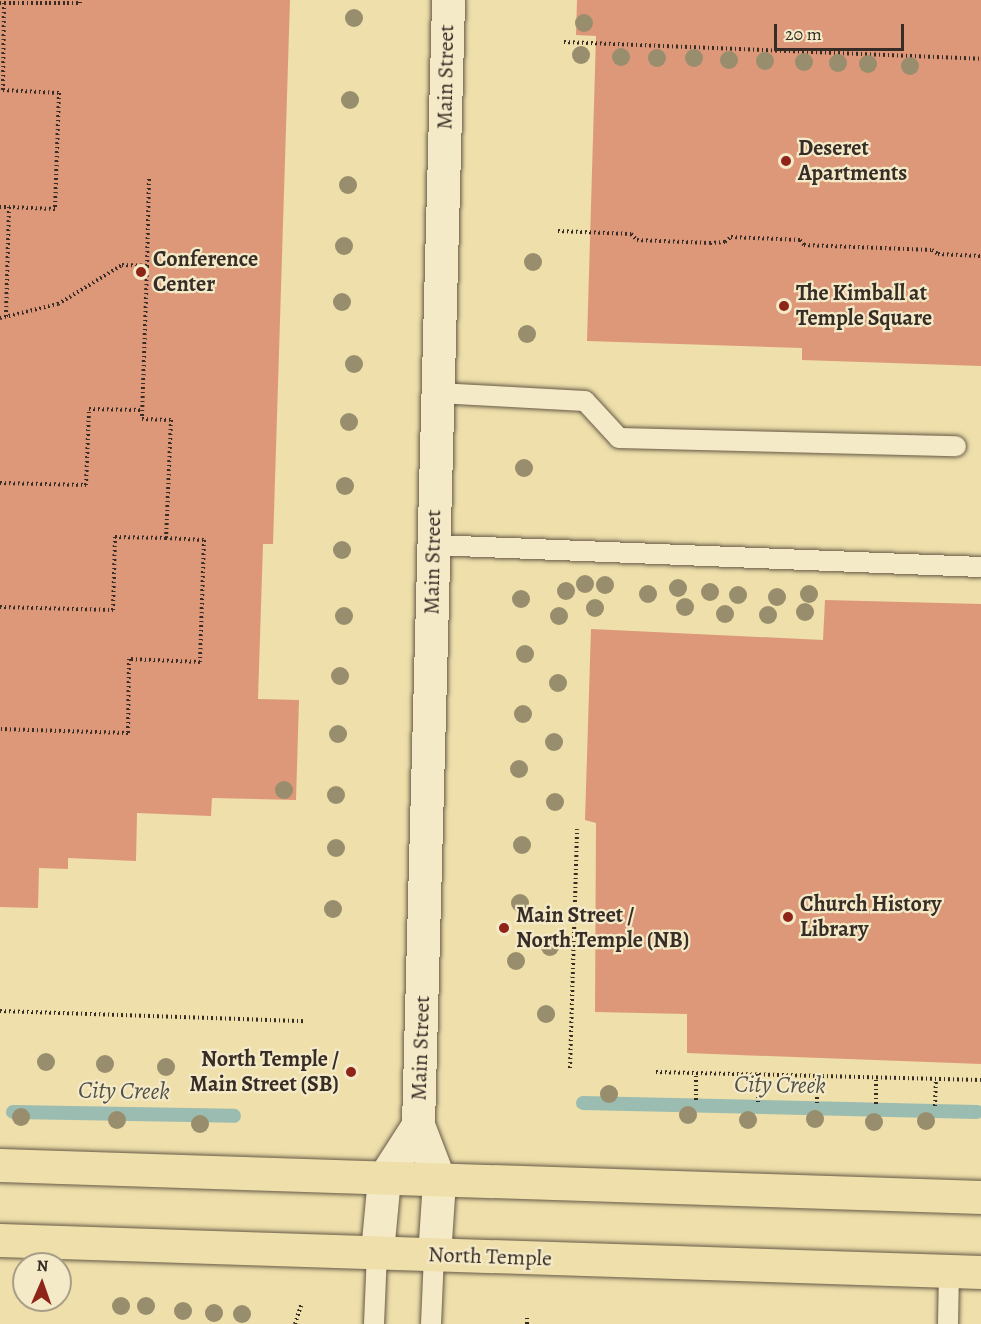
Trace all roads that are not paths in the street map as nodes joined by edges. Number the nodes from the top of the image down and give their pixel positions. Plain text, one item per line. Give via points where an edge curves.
1 (448, 0) edge
2 (438, 393) junction
3 (956, 446) dead end
4 (433, 545) junction
5 (981, 567) edge
6 (418, 1125) junction
7 (0, 1166) edge
8 (384, 1178) junction
9 (439, 1179) junction
10 (981, 1197) edge
11 (0, 1240) edge
12 (377, 1252) junction
13 (434, 1256) junction
14 (965, 1271) edge
15 (374, 1324) edge
16 (431, 1324) edge
17 (948, 1324) edge

1 - 2 street, Main Street
2 - 3 lane via 585,401 618,438
2 - 4 street, Main Street
4 - 5 lane
4 - 6 street, Main Street via 428,872
6 - 8 street, Main Street
6 - 9 street, Main Street
7 - 8 main road
8 - 9 main road
8 - 12 street, Main Street
9 - 10 main road
9 - 13 street, Main Street
11 - 12 main road, North Temple
12 - 13 main road, North Temple
12 - 15 lane
13 - 14 main road, North Temple
13 - 16 lane
14 - 17 lane

